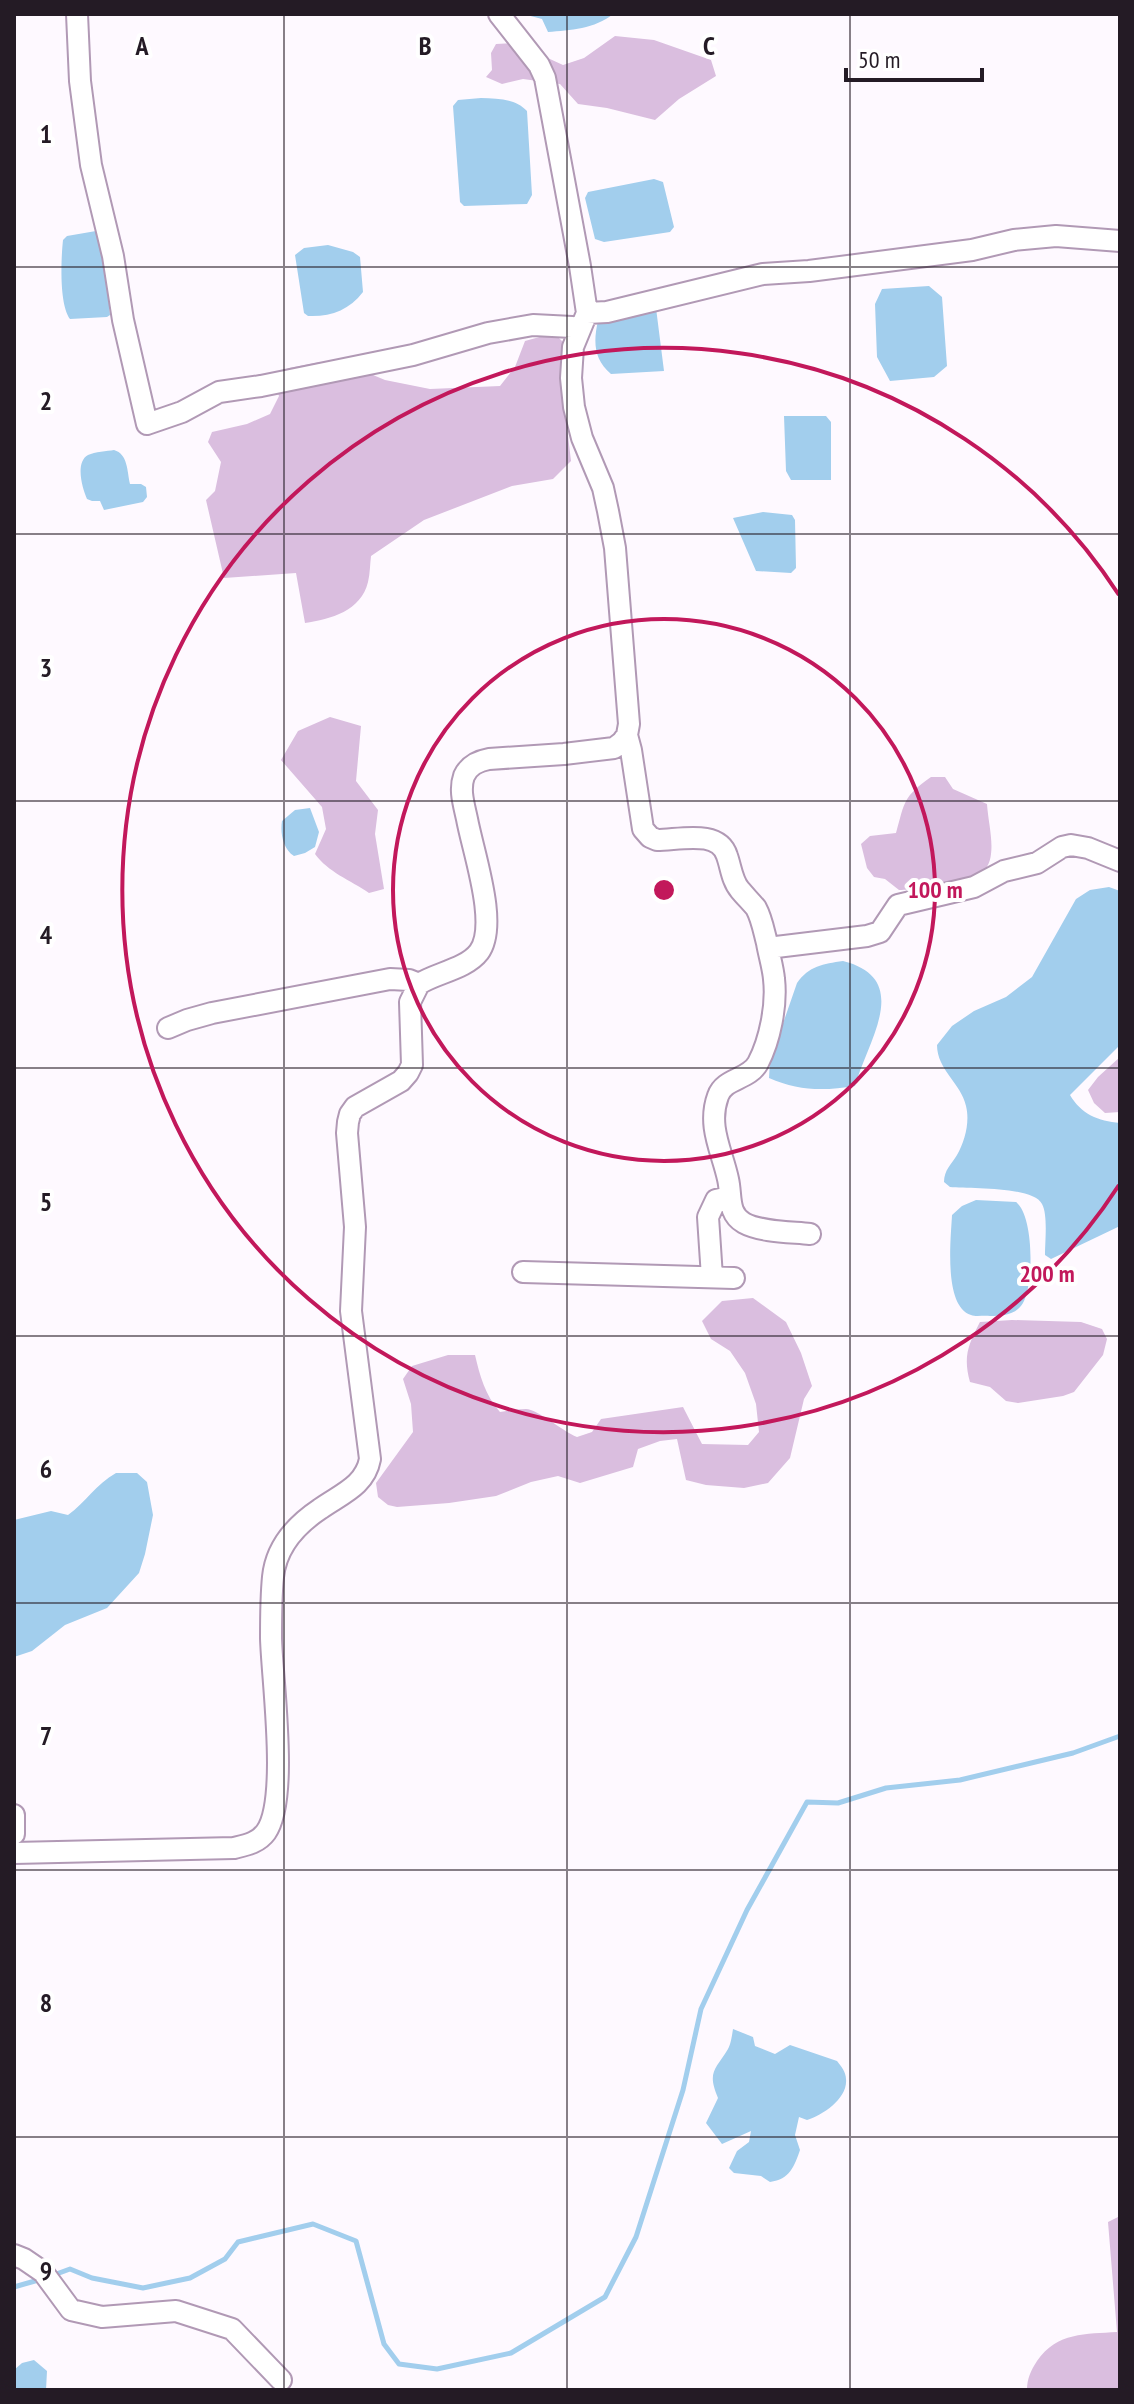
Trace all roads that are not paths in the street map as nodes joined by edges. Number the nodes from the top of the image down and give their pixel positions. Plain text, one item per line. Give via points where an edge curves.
1 (77, 14) edge
2 (499, 14) edge
3 (1120, 241) edge
4 (583, 322) junction
5 (627, 735) junction
6 (1120, 861) edge
7 (768, 948) junction
8 (419, 984) junction
9 (168, 1028) dead end
10 (729, 1197) junction
11 (810, 1234) dead end
12 (523, 1272) dead end
13 (712, 1277) junction
14 (734, 1278) dead end
15 (14, 1815) edge
16 (14, 1834) edge
17 (14, 1853) edge
18 (14, 2255) edge
19 (281, 2380) dead end

1 - 4 street via 91,165 147,424 219,392 413,355 488,333
2 - 4 street via 545,78 580,266
3 - 4 street via 1042,238 763,274
4 - 5 street via 573,347 574,407 603,488 613,536 629,695
5 - 7 street via 643,829 657,840 703,838 720,843 736,886 757,910
5 - 8 street via 614,748 489,759 470,767 462,796 487,916 486,941 474,958
6 - 7 street via 1088,848 1062,847 1037,863 1004,871 974,887 898,905 880,932
7 - 10 street via 775,980 768,1035 758,1064 718,1094 714,1117
8 - 9 street via 390,979 212,1013
8 - 17 street via 410,1002 408,1073 393,1087 362,1101 348,1122 355,1227 351,1311 370,1459 364,1478 294,1531 276,1559 271,1641 277,1762 271,1823 259,1840 234,1848
10 - 11 street via 744,1223
10 - 13 street via 716,1200 708,1217
12 - 13 street
13 - 14 street
15 - 16 street
18 - 19 street via 43,2272 71,2310 102,2317 176,2311 232,2329

